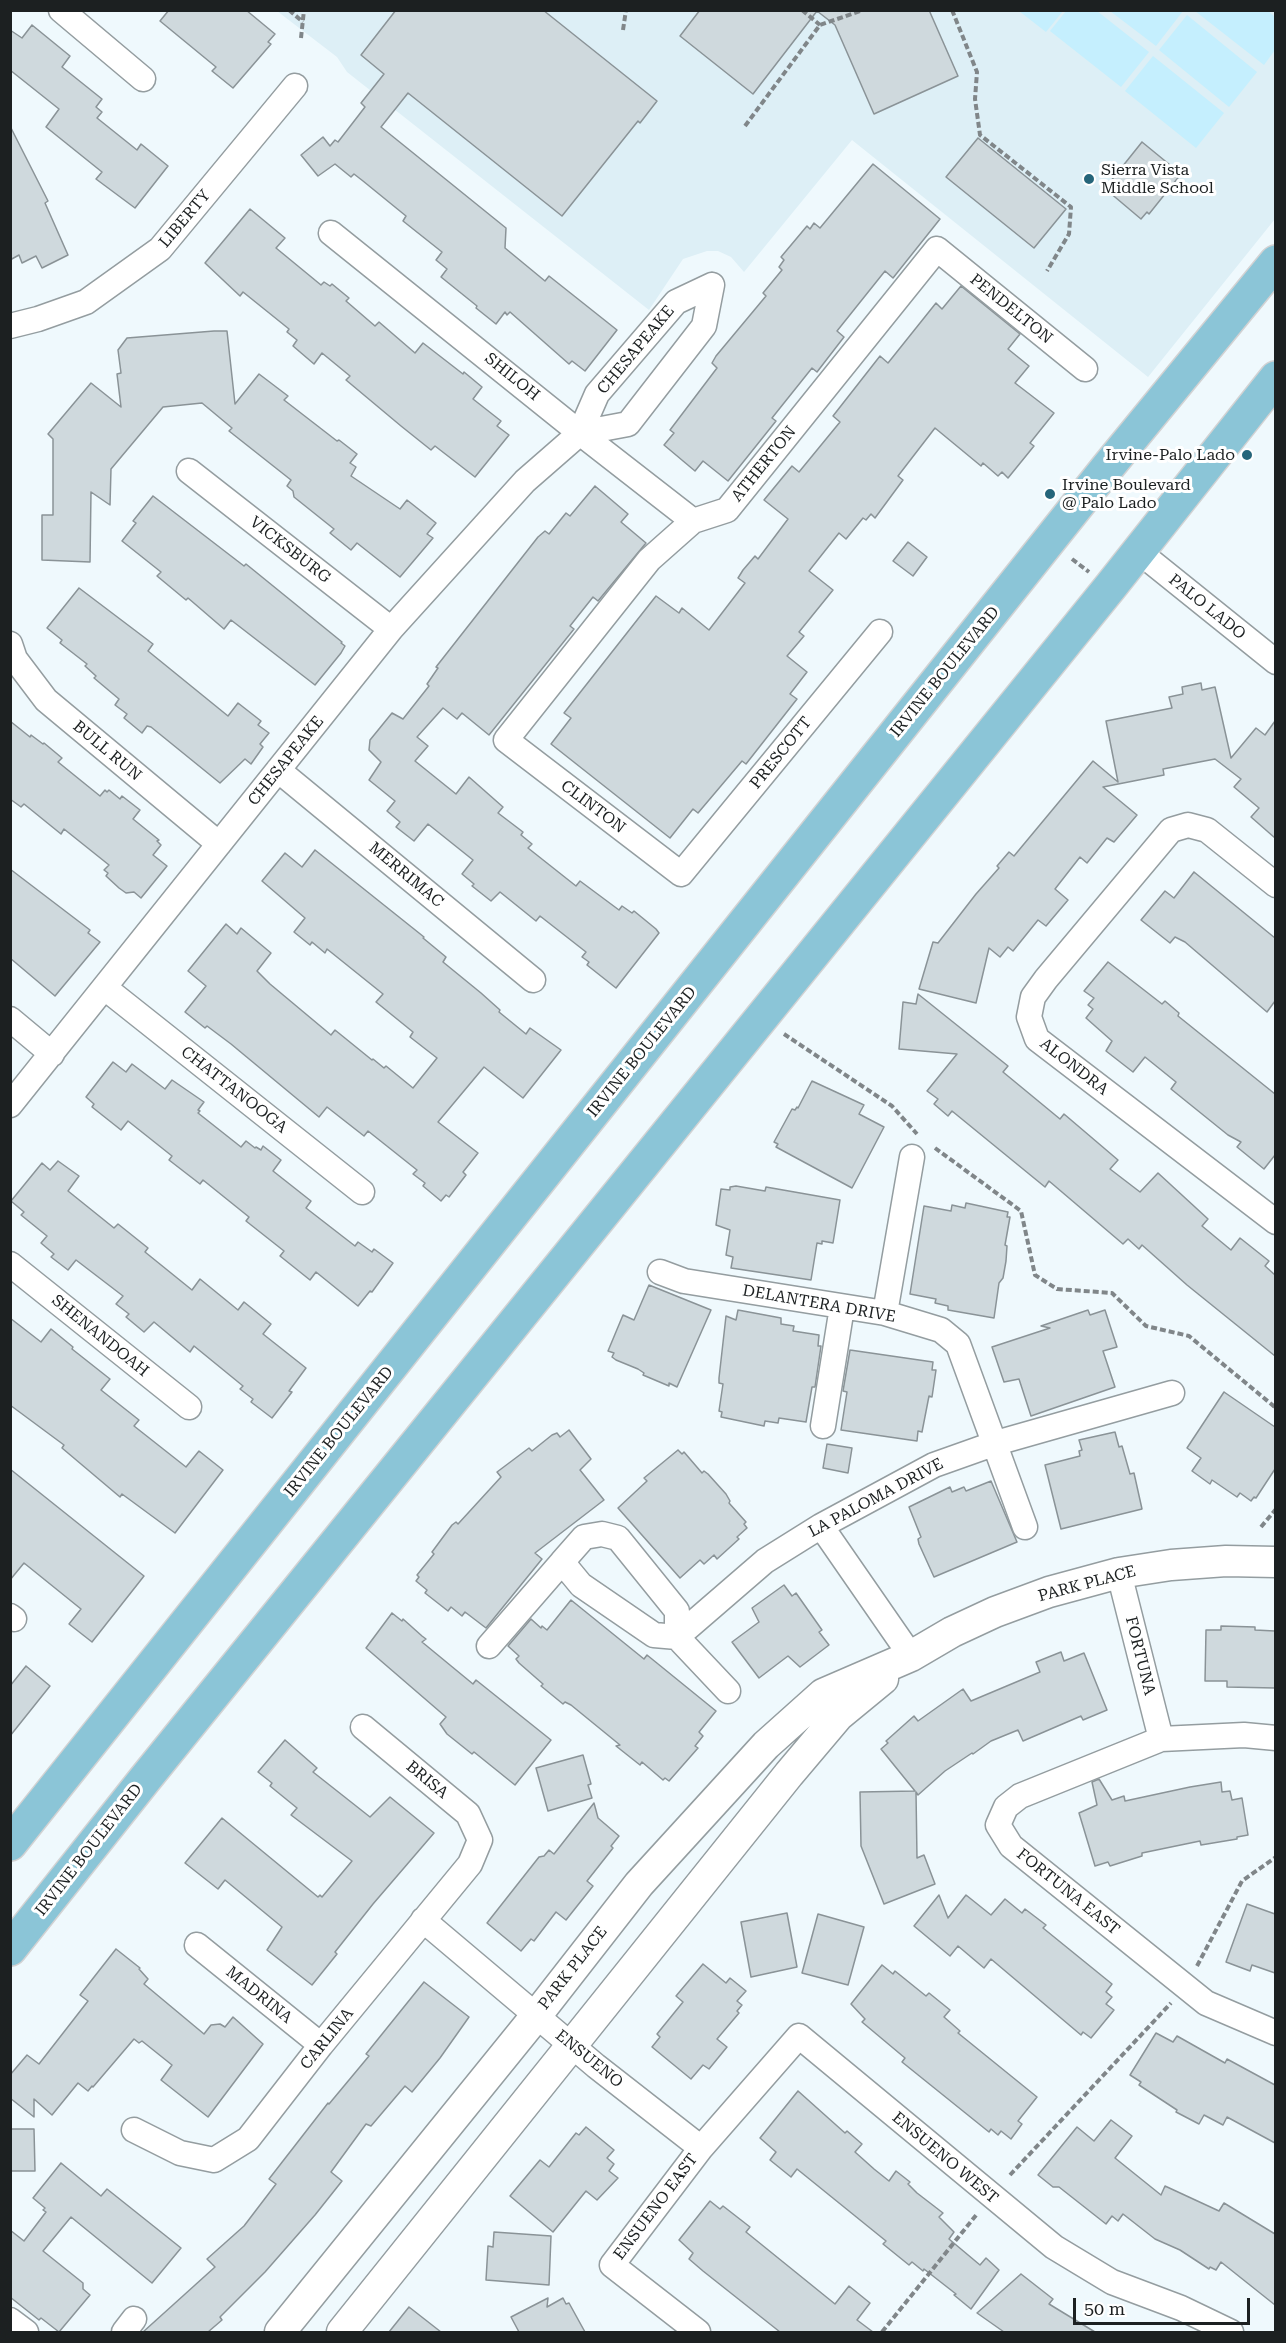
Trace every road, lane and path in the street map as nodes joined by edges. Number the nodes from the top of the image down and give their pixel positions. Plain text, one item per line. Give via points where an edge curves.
1 (61, 10) edge
2 (289, 10) edge
3 (304, 10) edge
4 (626, 10) edge
5 (802, 10) edge
6 (863, 10) edge
7 (952, 10) edge
8 (303, 22) junction
9 (820, 26) junction
10 (623, 30) dead end
11 (301, 38) dead end
12 (143, 79) dead end
13 (296, 86) dead end
14 (745, 126) dead end
15 (331, 233) dead end
16 (937, 249) joint
17 (1275, 262) edge
18 (1047, 271) dead end
19 (10, 326) edge
20 (1085, 369) dead end
21 (1275, 378) edge
22 (580, 433) junction
23 (189, 471) dead end
24 (693, 521) junction
25 (1138, 551) junction
26 (1072, 559) dead end
27 (1092, 574) dead end
28 (391, 629) junction
29 (880, 632) dead end
30 (10, 644) edge
31 (1275, 662) edge
32 (506, 740) joint
33 (278, 770) junction
34 (219, 844) junction
35 (681, 874) joint
36 (1275, 885) edge
37 (533, 980) dead end
38 (105, 988) junction
39 (10, 1019) edge
40 (784, 1034) dead end
41 (51, 1054) junction
42 (10, 1106) edge
43 (920, 1146) junction
44 (362, 1192) dead end
45 (1275, 1222) edge
46 (10, 1264) edge
47 (660, 1272) dead end
48 (842, 1307) junction
49 (885, 1313) junction
50 (1172, 1393) dead end
51 (189, 1407) dead end
52 (1275, 1408) edge
53 (823, 1426) dead end
54 (996, 1443) junction
55 (1275, 1509) edge
56 (821, 1526) junction
57 (1025, 1527) dead end
58 (1261, 1527) dead end
59 (562, 1562) junction
60 (1275, 1562) edge
61 (1119, 1573) junction
62 (677, 1637) junction
63 (489, 1646) dead end
64 (911, 1656) junction
65 (728, 1691) dead end
66 (363, 1727) dead end
67 (1275, 1738) edge
68 (1161, 1739) junction
69 (480, 1840) joint
70 (10, 1844) edge
71 (1275, 1857) edge
72 (423, 1920) junction
73 (197, 1945) dead end
74 (10, 1949) edge
75 (1197, 1967) dead end
76 (1171, 2002) dead end
77 (536, 2016) junction
78 (1275, 2033) edge
79 (321, 2045) junction
80 (572, 2045) junction
81 (134, 2130) dead end
82 (701, 2148) junction
83 (1010, 2175) dead end
84 (979, 2211) dead end
85 (10, 2320) edge
86 (26, 2332) edge
87 (280, 2332) edge
88 (342, 2332) edge
89 (698, 2332) edge
90 (882, 2332) edge
91 (1232, 2332) edge

1 - 12 street
2 - 8 path
3 - 8 path
4 - 10 path
5 - 9 path
6 - 9 path
7 - 18 path via 977,72 975,99 980,135 1071,207 1069,234
8 - 11 path
9 - 14 path
13 - 19 street, LIBERTY via 160,249 86,302
15 - 22 street, SHILOH
16 - 20 street, PENDELTON
16 - 24 street, ATHERTON via 727,510
17 - 70 main road, IRVINE BOULEVARD
21 - 25 main road, IRVINE BOULEVARD
22 - 22 street, CHESAPEAKE via 628,424 704,326 712,285 676,302 597,394
22 - 24 street, SHILOH
22 - 28 street, CHESAPEAKE via 525,481
23 - 28 street, VICKSBURG
24 - 32 street, ATHERTON via 649,560
25 - 31 street, PALO LADO
25 - 74 main road, IRVINE BOULEVARD
26 - 27 path
28 - 33 street, CHESAPEAKE
29 - 35 street, PRESCOTT
30 - 34 street, BULL RUN via 15,659 46,700
32 - 35 street, CLINTON
33 - 34 street, CHESAPEAKE
33 - 37 street, MERRIMAC
34 - 38 street, CHESAPEAKE
36 - 45 street, ALONDRA via 1207,830 1188,825 1171,830 1047,979 1034,997 1029,1017 1036,1039
38 - 41 street, CHESAPEAKE
38 - 44 street, CHATTANOOGA
39 - 41 street
40 - 43 path via 892,1106
41 - 42 street, CHESAPEAKE
43 - 49 street
43 - 52 path via 1021,1211 1035,1275 1057,1288 1113,1293 1146,1326 1189,1336
46 - 51 street, SHENANDOAH
47 - 48 street, DELANTERA DRIVE via 684,1281
48 - 49 street, DELANTERA DRIVE
48 - 53 street
49 - 54 street, DELANTERA DRIVE via 941,1330 958,1344
50 - 54 street, LA PALOMA DRIVE
54 - 56 street, LA PALOMA DRIVE via 934,1465
54 - 57 street, DELANTERA DRIVE
55 - 58 path
56 - 62 street, LA PALOMA DRIVE via 765,1561
56 - 64 street
59 - 62 street via 581,1585 654,1635
59 - 62 street via 584,1537 602,1533 618,1538 677,1611
59 - 63 street
60 - 61 street, PARK PLACE via 1172,1565
61 - 64 street, PARK PLACE via 1048,1592 995,1612
61 - 68 street, FORTUNA
62 - 65 street
64 - 77 street, PARK PLACE via 823,1694 766,1745 639,1884
64 - 80 street, PARK PLACE via 838,1716
66 - 69 street, BRISA via 468,1814
67 - 68 street via 1244,1735
68 - 78 street, FORTUNA EAST via 1020,1796 1006,1808 998,1825 1011,1846 1206,2003
69 - 72 street, CARLINA via 470,1864
71 - 75 path via 1242,1881
72 - 77 street, ENSUENO
72 - 79 street, CARLINA
73 - 79 street, MADRINA
76 - 83 path
77 - 80 street, ENSUENO
77 - 87 street, PARK PLACE
79 - 81 street, CARLINA via 248,2139 214,2160 180,2153
80 - 82 street, ENSUENO
80 - 88 street, PARK PLACE
82 - 89 street, ENSUENO EAST via 612,2265
82 - 91 street, ENSUENO WEST via 799,2036 1054,2247 1112,2282
84 - 90 path
85 - 86 street

